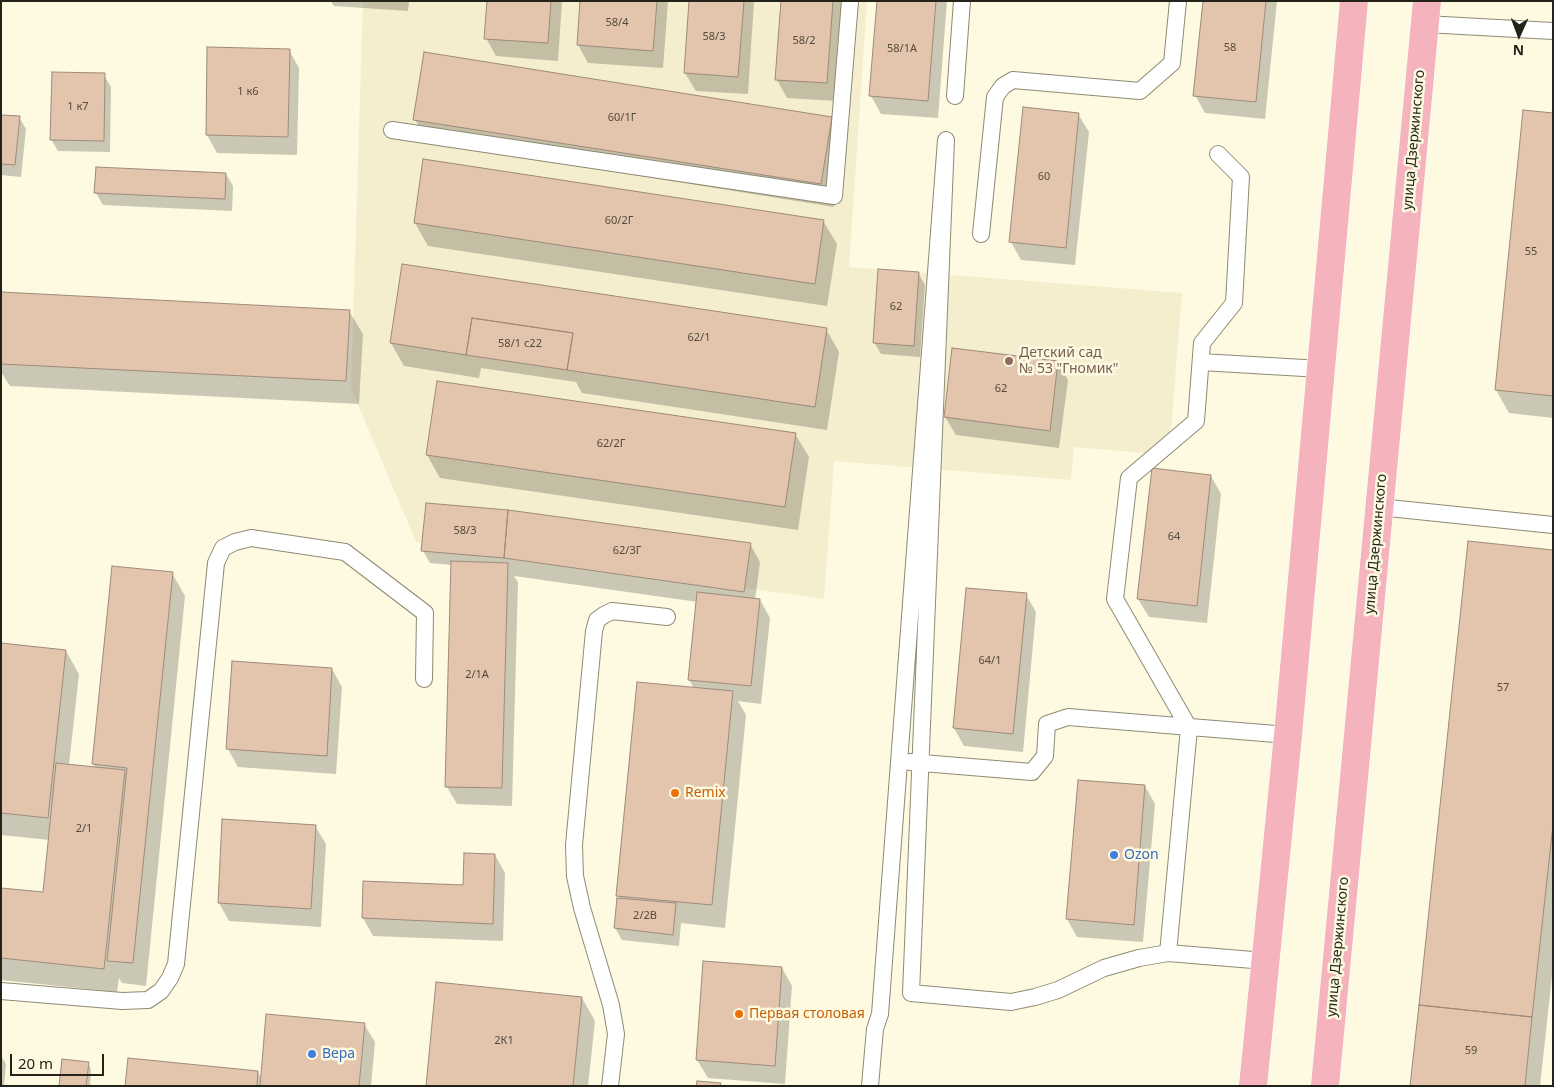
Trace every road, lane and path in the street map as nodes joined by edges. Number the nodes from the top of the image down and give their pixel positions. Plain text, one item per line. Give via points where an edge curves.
1 (850, 1) edge
2 (962, 1) edge
3 (1178, 1) edge
4 (1354, 1) edge
5 (1426, 12) edge
6 (1553, 31) edge
7 (955, 96) dead end
8 (392, 130) dead end
9 (946, 140) junction
10 (1218, 154) dead end
11 (981, 234) dead end
12 (1200, 362) junction
13 (1321, 369) junction
14 (1379, 507) junction
15 (1553, 525) edge
16 (921, 608) dead end
17 (667, 617) dead end
18 (424, 679) dead end
19 (1189, 728) junction
20 (1288, 735) junction
21 (909, 762) junction
22 (1168, 953) junction
23 (1265, 962) junction
24 (1, 991) edge
25 (610, 1086) edge
26 (870, 1086) edge
27 (1253, 1086) edge
28 (1325, 1086) edge

1 - 8 lane via 834,196
2 - 7 lane
3 - 11 lane via 1172,63 1140,91 1013,80 1003,86 995,97
4 - 13 main road
5 - 6 lane
5 - 14 main road, улица Дзержинского
9 - 21 lane
9 - 22 lane via 911,993 1011,1002 1058,990 1104,968
9 - 26 lane via 880,1014 875,1029
10 - 12 lane via 1241,177 1234,303 1202,343
12 - 13 lane
12 - 19 lane via 1196,420 1129,478 1115,599
13 - 20 main road
14 - 15 lane
14 - 28 main road, улица Дзержинского
16 - 21 lane
17 - 25 lane via 612,611 597,620 594,632 574,844 575,876 616,1034
18 - 24 lane via 425,613 344,552 251,538 223,548 216,563 176,964 170,978 161,991 148,1000 122,1001
19 - 20 lane
19 - 21 lane via 1068,717 1048,724 1045,756 1032,772
19 - 22 lane
20 - 23 main road
22 - 23 lane
23 - 27 main road

